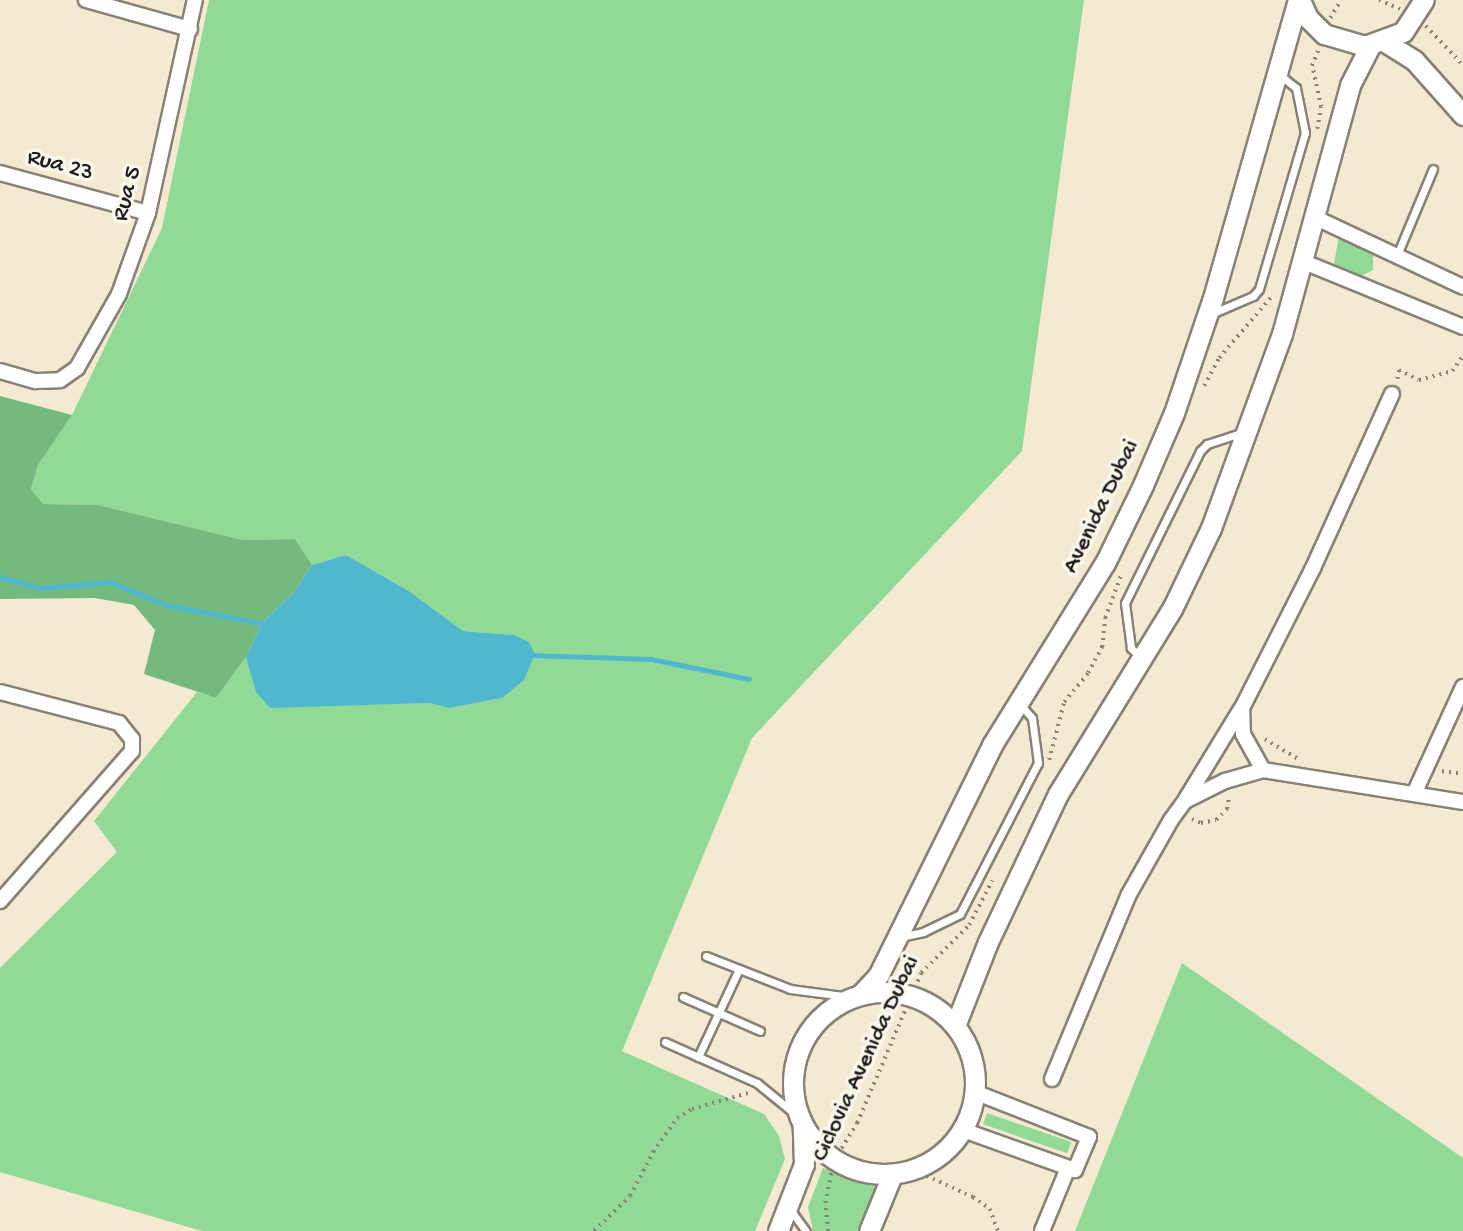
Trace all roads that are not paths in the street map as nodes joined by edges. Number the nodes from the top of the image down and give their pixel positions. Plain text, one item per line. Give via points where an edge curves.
1 (86, 0) edge
2 (195, 0) edge
3 (1299, 0) edge
4 (1424, 0) edge
5 (190, 29) junction
6 (1378, 43) junction
7 (1278, 73) junction
8 (1463, 115) edge
9 (1433, 169) dead end
10 (0, 173) edge
11 (148, 213) junction
12 (1316, 218) junction
13 (1397, 255) junction
14 (1304, 262) junction
15 (1463, 287) edge
16 (1207, 315) junction
17 (1463, 327) edge
18 (0, 371) edge
19 (1392, 394) road end
20 (1249, 432) junction
21 (1143, 660) junction
22 (1463, 687) edge
23 (0, 692) edge
24 (1019, 704) junction
25 (1242, 708) junction
26 (1263, 770) junction
27 (1414, 794) junction
28 (1185, 801) junction
29 (1463, 802) edge
30 (0, 901) edge
31 (899, 937) junction
32 (706, 956) dead end
33 (739, 969) junction
34 (856, 996) junction
35 (683, 997) dead end
36 (719, 1013) junction
37 (955, 1026) junction
38 (760, 1031) dead end
39 (665, 1042) dead end
40 (698, 1057) junction
41 (1052, 1079) dead end
42 (975, 1092) junction
43 (801, 1122) junction
44 (963, 1130) junction
45 (1068, 1168) junction
46 (892, 1175) junction
47 (788, 1208) junction
48 (778, 1231) edge
49 (806, 1231) edge
50 (869, 1231) edge
51 (1042, 1231) edge

1 - 5 street
2 - 5 street, Rua 5
3 - 6 street, Avenida Dubai via 1324,34 1344,44
3 - 7 street, Avenida Dubai
4 - 6 street via 1410,24
5 - 11 street, Rua 5
6 - 8 street via 1414,60
6 - 12 street via 1350,85
7 - 16 street, Avenida Dubai
7 - 16 lane via 1296,88 1306,125 1263,276 1253,296
9 - 13 lane
10 - 11 street, Rua 23
11 - 18 street, Rua 5 via 119,294 77,368 60,380 36,381
12 - 13 street
12 - 14 street
13 - 15 street
14 - 17 street
14 - 20 street
16 - 24 street, Avenida Dubai via 1174,413 1138,496 1105,563
19 - 25 street via 1314,568
20 - 21 street via 1211,528
20 - 21 lane via 1207,444 1200,451 1125,603 1131,648
21 - 37 street via 1058,794 988,942
22 - 27 street
23 - 30 street via 119,723 132,739 132,751
24 - 31 street, Avenida Dubai via 952,821
24 - 31 lane via 1032,718 1038,763 960,914 923,933
25 - 26 street via 1243,734
25 - 28 street
26 - 27 street
26 - 28 street via 1225,781
27 - 29 street
28 - 41 street via 1128,896
31 - 34 street, Avenida Dubai via 878,976
32 - 33 lane
33 - 34 lane via 790,989
33 - 36 lane
34 - 37 street via 911,996
34 - 43 street, Avenida Dubai via 825,1013 801,1043 792,1078
35 - 36 lane
36 - 38 lane
36 - 40 lane
37 - 42 street via 974,1069
39 - 40 lane
40 - 43 lane via 762,1088
42 - 44 street
42 - 45 street via 1089,1136 1075,1170
43 - 46 street via 834,1160 852,1169
43 - 47 street, Avenida Dubai via 804,1164
44 - 45 street
44 - 46 street via 934,1160
45 - 51 street
46 - 50 street
47 - 48 street, Avenida Dubai
47 - 49 lane

